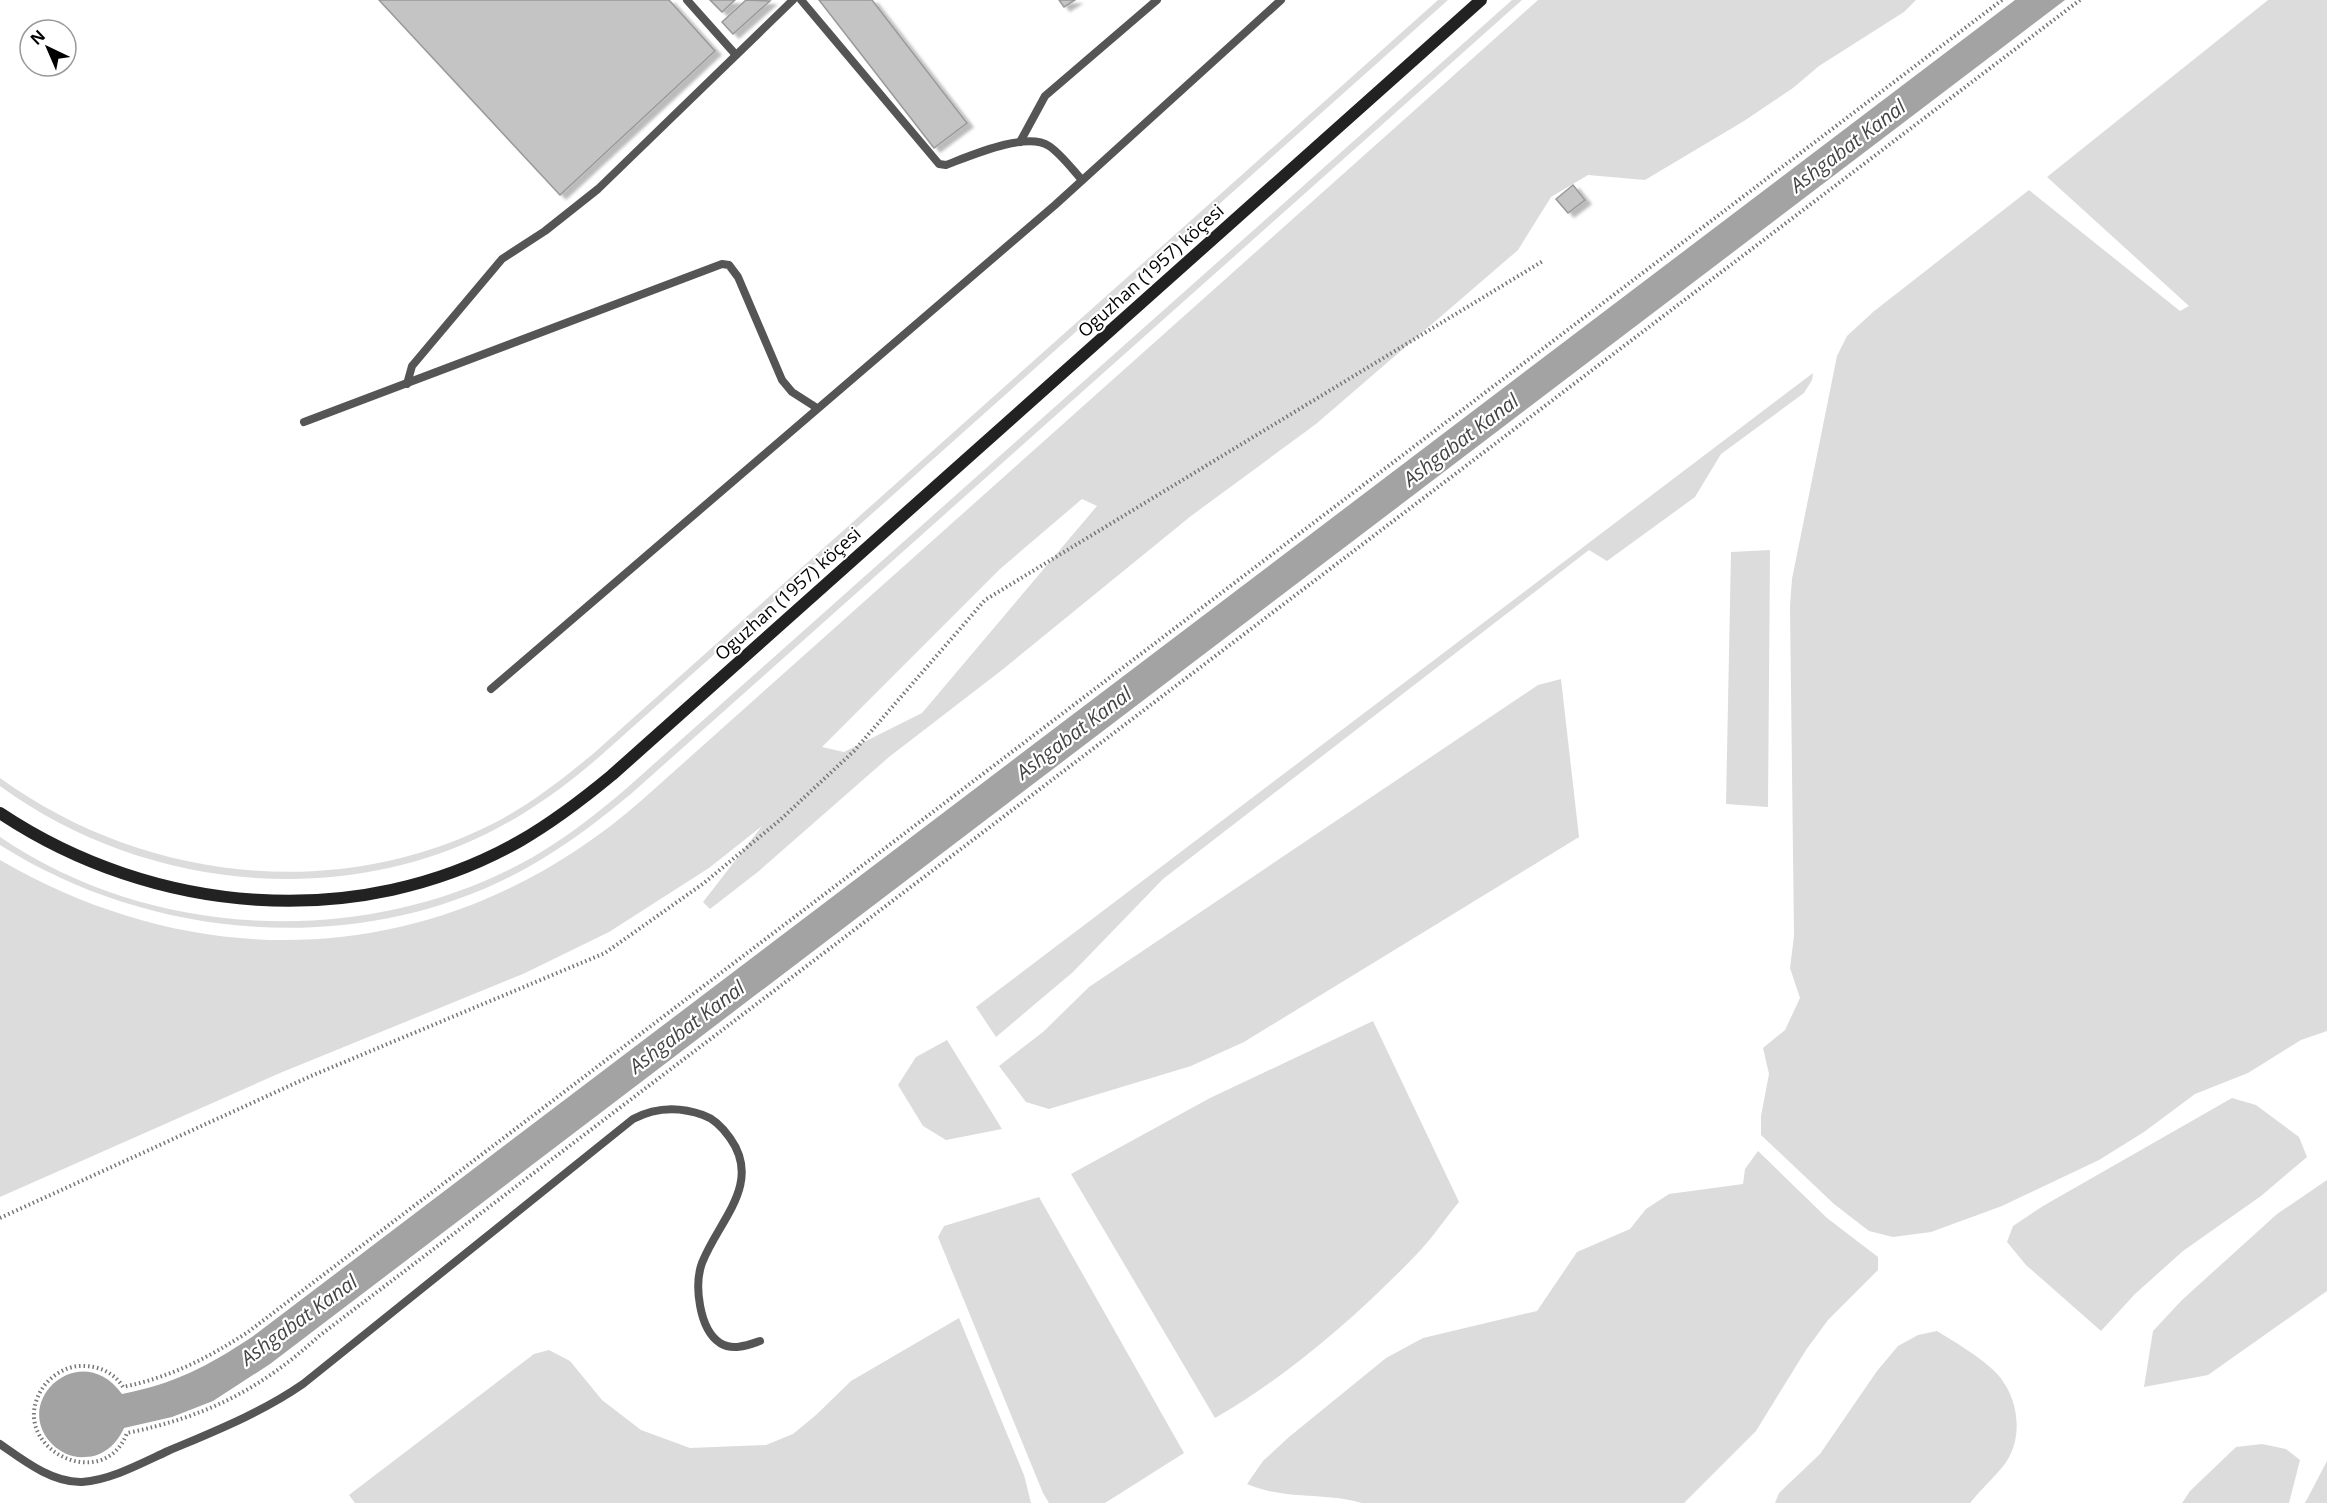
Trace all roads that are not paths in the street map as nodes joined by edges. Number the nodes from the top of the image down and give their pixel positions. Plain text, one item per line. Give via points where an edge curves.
1 (687, 0) edge
2 (793, 0) edge
3 (801, 0) edge
4 (1157, 0) edge
5 (1281, 0) edge
6 (1481, 0) edge
7 (736, 55) junction
8 (1020, 142) junction
9 (1082, 180) junction
10 (407, 384) junction
11 (817, 408) junction
12 (304, 422) dead end
13 (491, 689) dead end
14 (0, 813) edge
15 (760, 1341) dead end
16 (0, 1444) edge

1 - 7 lane
2 - 7 lane
3 - 8 lane via 939,164
4 - 8 lane via 1045,96
5 - 9 lane
6 - 14 main road, Oguzhan (1957) köçesi via 612,775 567,811 520,841 474,863 407,886 339,898 259,901 185,892 130,877 50,843
7 - 10 lane via 598,189 502,259 412,366
8 - 9 lane via 1050,146
9 - 11 lane
10 - 11 lane via 722,264 729,265 738,277 782,380 792,393
10 - 12 lane
11 - 13 lane
15 - 16 lane via 743,1347 720,1343 698,1299 696,1283 702,1262 738,1196 743,1180 742,1163 722,1127 708,1116 668,1108 648,1111 633,1119 303,1384 269,1407 125,1470 82,1482 40,1470

